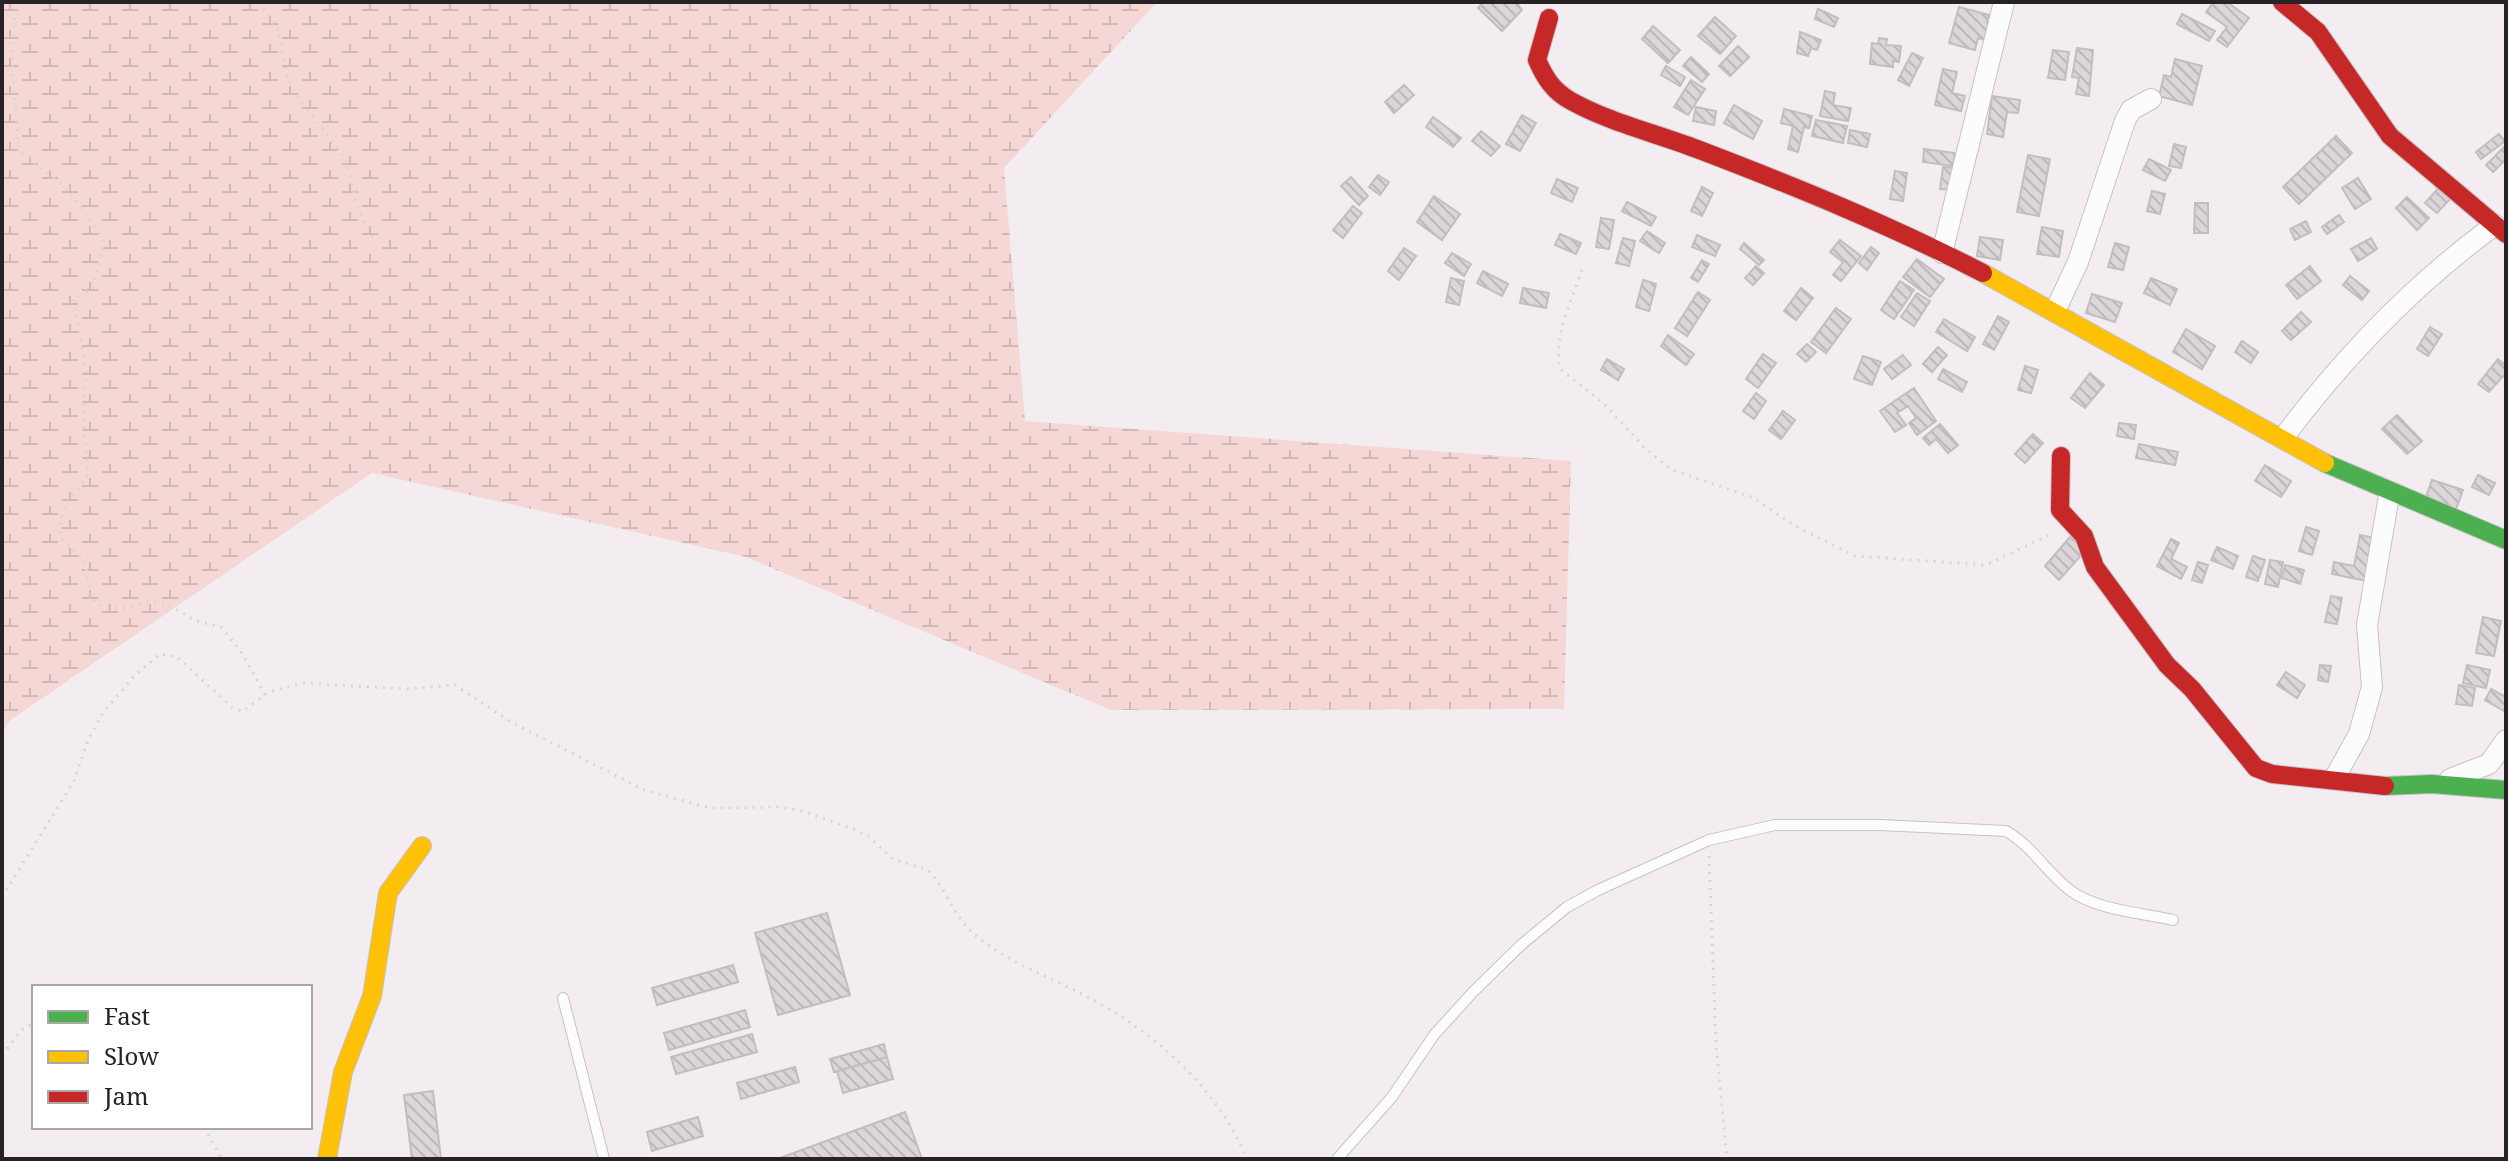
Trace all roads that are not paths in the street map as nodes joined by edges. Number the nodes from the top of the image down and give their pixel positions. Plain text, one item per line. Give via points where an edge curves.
1 (2004, 2) edge
2 (2282, 2) edge
3 (1549, 18) dead end
4 (2151, 99) dead end
5 (2500, 229) edge
6 (1942, 253) junction
7 (2055, 311) junction
8 (2283, 438) junction
9 (2061, 456) dead end
10 (2389, 496) junction
11 (2506, 540) edge
12 (2506, 740) edge
13 (2334, 779) junction
14 (2432, 784) junction
15 (2506, 790) edge
16 (422, 846) dead end
17 (2173, 920) dead end
18 (563, 998) dead end
19 (327, 1159) edge
20 (604, 1159) edge
21 (1337, 1159) edge

1 - 6 street
2 - 5 street via 2318,32 2390,136
3 - 6 street via 1537,60 1547,82 1569,100 1641,132 1860,210
4 - 7 street via 2131,110 2125,121 2078,262
5 - 8 street via 2450,258 2339,367
6 - 7 street
7 - 8 street
8 - 10 street via 2318,462
9 - 13 street via 2057,501 2071,526 2084,536 2095,567 2167,665 2256,768
10 - 11 street
10 - 13 street via 2367,625 2372,687 2359,734
12 - 14 street via 2479,771
13 - 14 street via 2390,786
14 - 15 street
16 - 19 street via 388,893 372,996 343,1072
17 - 21 lane via 2072,892 2006,831 1775,825 1709,840 1567,907 1521,945 1434,1035 1392,1097
18 - 20 lane

